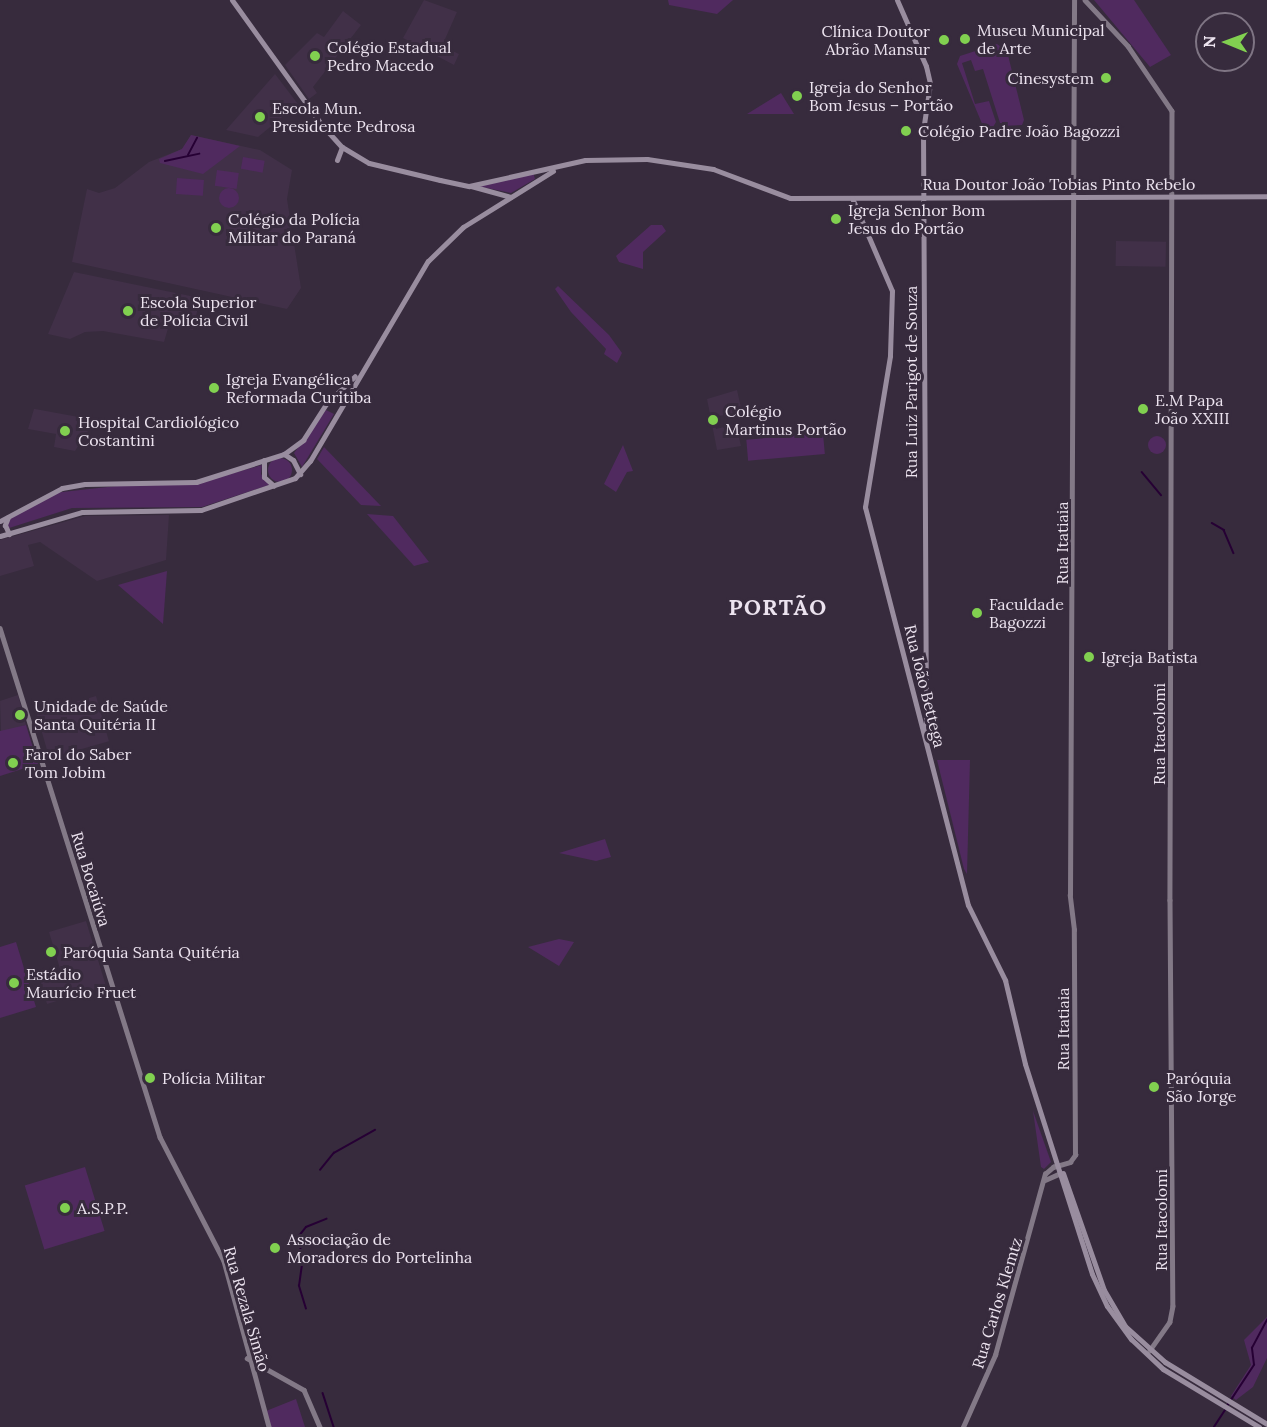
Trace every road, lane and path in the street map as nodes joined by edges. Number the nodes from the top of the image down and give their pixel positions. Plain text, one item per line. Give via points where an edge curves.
1 (232, 0) edge
2 (897, 0) edge
3 (1074, 0) edge
4 (1085, 0) edge
5 (342, 147) junction
6 (337, 160) dead end
7 (557, 169) junction
8 (469, 186) junction
9 (1267, 196) edge
10 (511, 197) junction
11 (1075, 197) junction
12 (1172, 197) junction
13 (852, 198) junction
14 (923, 198) junction
15 (361, 371) junction
16 (284, 453) junction
17 (264, 460) junction
18 (300, 474) junction
19 (274, 486) junction
20 (8, 517) junction
21 (1, 521) edge
22 (0, 534) edge
23 (9, 534) junction
24 (0, 628) edge
25 (914, 696) junction
26 (926, 696) junction
27 (926, 741) junction
28 (160, 1137) joint
29 (1075, 1157) joint
30 (1060, 1165) junction
31 (1063, 1173) junction
32 (1043, 1182) junction
33 (1137, 1346) junction
34 (1150, 1351) junction
35 (247, 1358) junction
36 (267, 1371) junction
37 (253, 1376) junction
38 (1228, 1405) junction
39 (1267, 1424) edge
40 (269, 1427) edge
41 (320, 1427) edge
42 (963, 1427) edge
43 (1260, 1427) edge

1 - 5 main road via 321,124
2 - 14 main road, Rua Luiz Parigot de Souza via 929,76 923,131
3 - 11 main road, Rua Itatiaia
4 - 12 main road, Rua Itacolomi via 1128,45 1172,111
5 - 6 main road
5 - 8 main road via 369,163
7 - 8 main road, Rua Doutor João Tobias Pinto Rebelo
7 - 10 main road
7 - 13 main road, Rua Doutor João Tobias Pinto Rebelo via 603,158 666,160 713,169 790,198
8 - 10 main road
9 - 12 main road, Rua Doutor João Tobias Pinto Rebelo
10 - 15 main road via 443,244 428,261
11 - 12 main road, Rua Doutor João Tobias Pinto Rebelo
11 - 14 main road, Rua Doutor João Tobias Pinto Rebelo
11 - 29 main road, Rua Itatiaia via 1070,873
12 - 34 main road, Rua Itacolomi via 1173,1306 1170,1322
13 - 14 main road, Rua Doutor João Tobias Pinto Rebelo
13 - 25 main road, Rua João Bettega via 892,291 890,356 864,495
14 - 26 main road, Rua Luiz Parigot de Souza
15 - 16 main road via 326,404 303,440
15 - 18 main road
16 - 17 main road
16 - 18 main road
17 - 19 main road via 264,477
17 - 20 main road via 186,483 70,487 38,498
18 - 19 main road
19 - 23 main road via 201,510 82,512
20 - 21 main road
20 - 23 main road via 5,525
21 - 22 main road
22 - 23 main road
24 - 28 main road, Rua Bocaiúva
25 - 26 main road
25 - 27 main road, Rua João Bettega
26 - 27 main road, Rua Luiz Parigot de Souza
27 - 30 main road, Rua João Bettega via 968,905 1005,980 1025,1064
28 - 35 main road, Rua Rezala Simão via 224,1262
29 - 30 main road, Rua Carlos Klemtz
30 - 31 main road, Rua João Bettega
30 - 32 main road, Rua Carlos Klemtz via 1047,1171
31 - 32 main road via 1049,1176
31 - 33 main road, Rua João Bettega via 1097,1286 1112,1315
31 - 34 main road, Rua João Bettega via 1108,1299 1125,1326
32 - 42 main road, Rua Carlos Klemtz via 995,1355
33 - 34 main road
33 - 38 main road, Rua João Bettega via 1168,1373
34 - 38 main road, Rua João Bettega
35 - 36 main road
35 - 37 main road, Rua Rezala Simão
36 - 37 main road
36 - 41 main road via 304,1390
37 - 40 main road, Rua Rezala Simão
38 - 39 main road, Rua João Bettega
38 - 43 main road, Rua João Bettega

